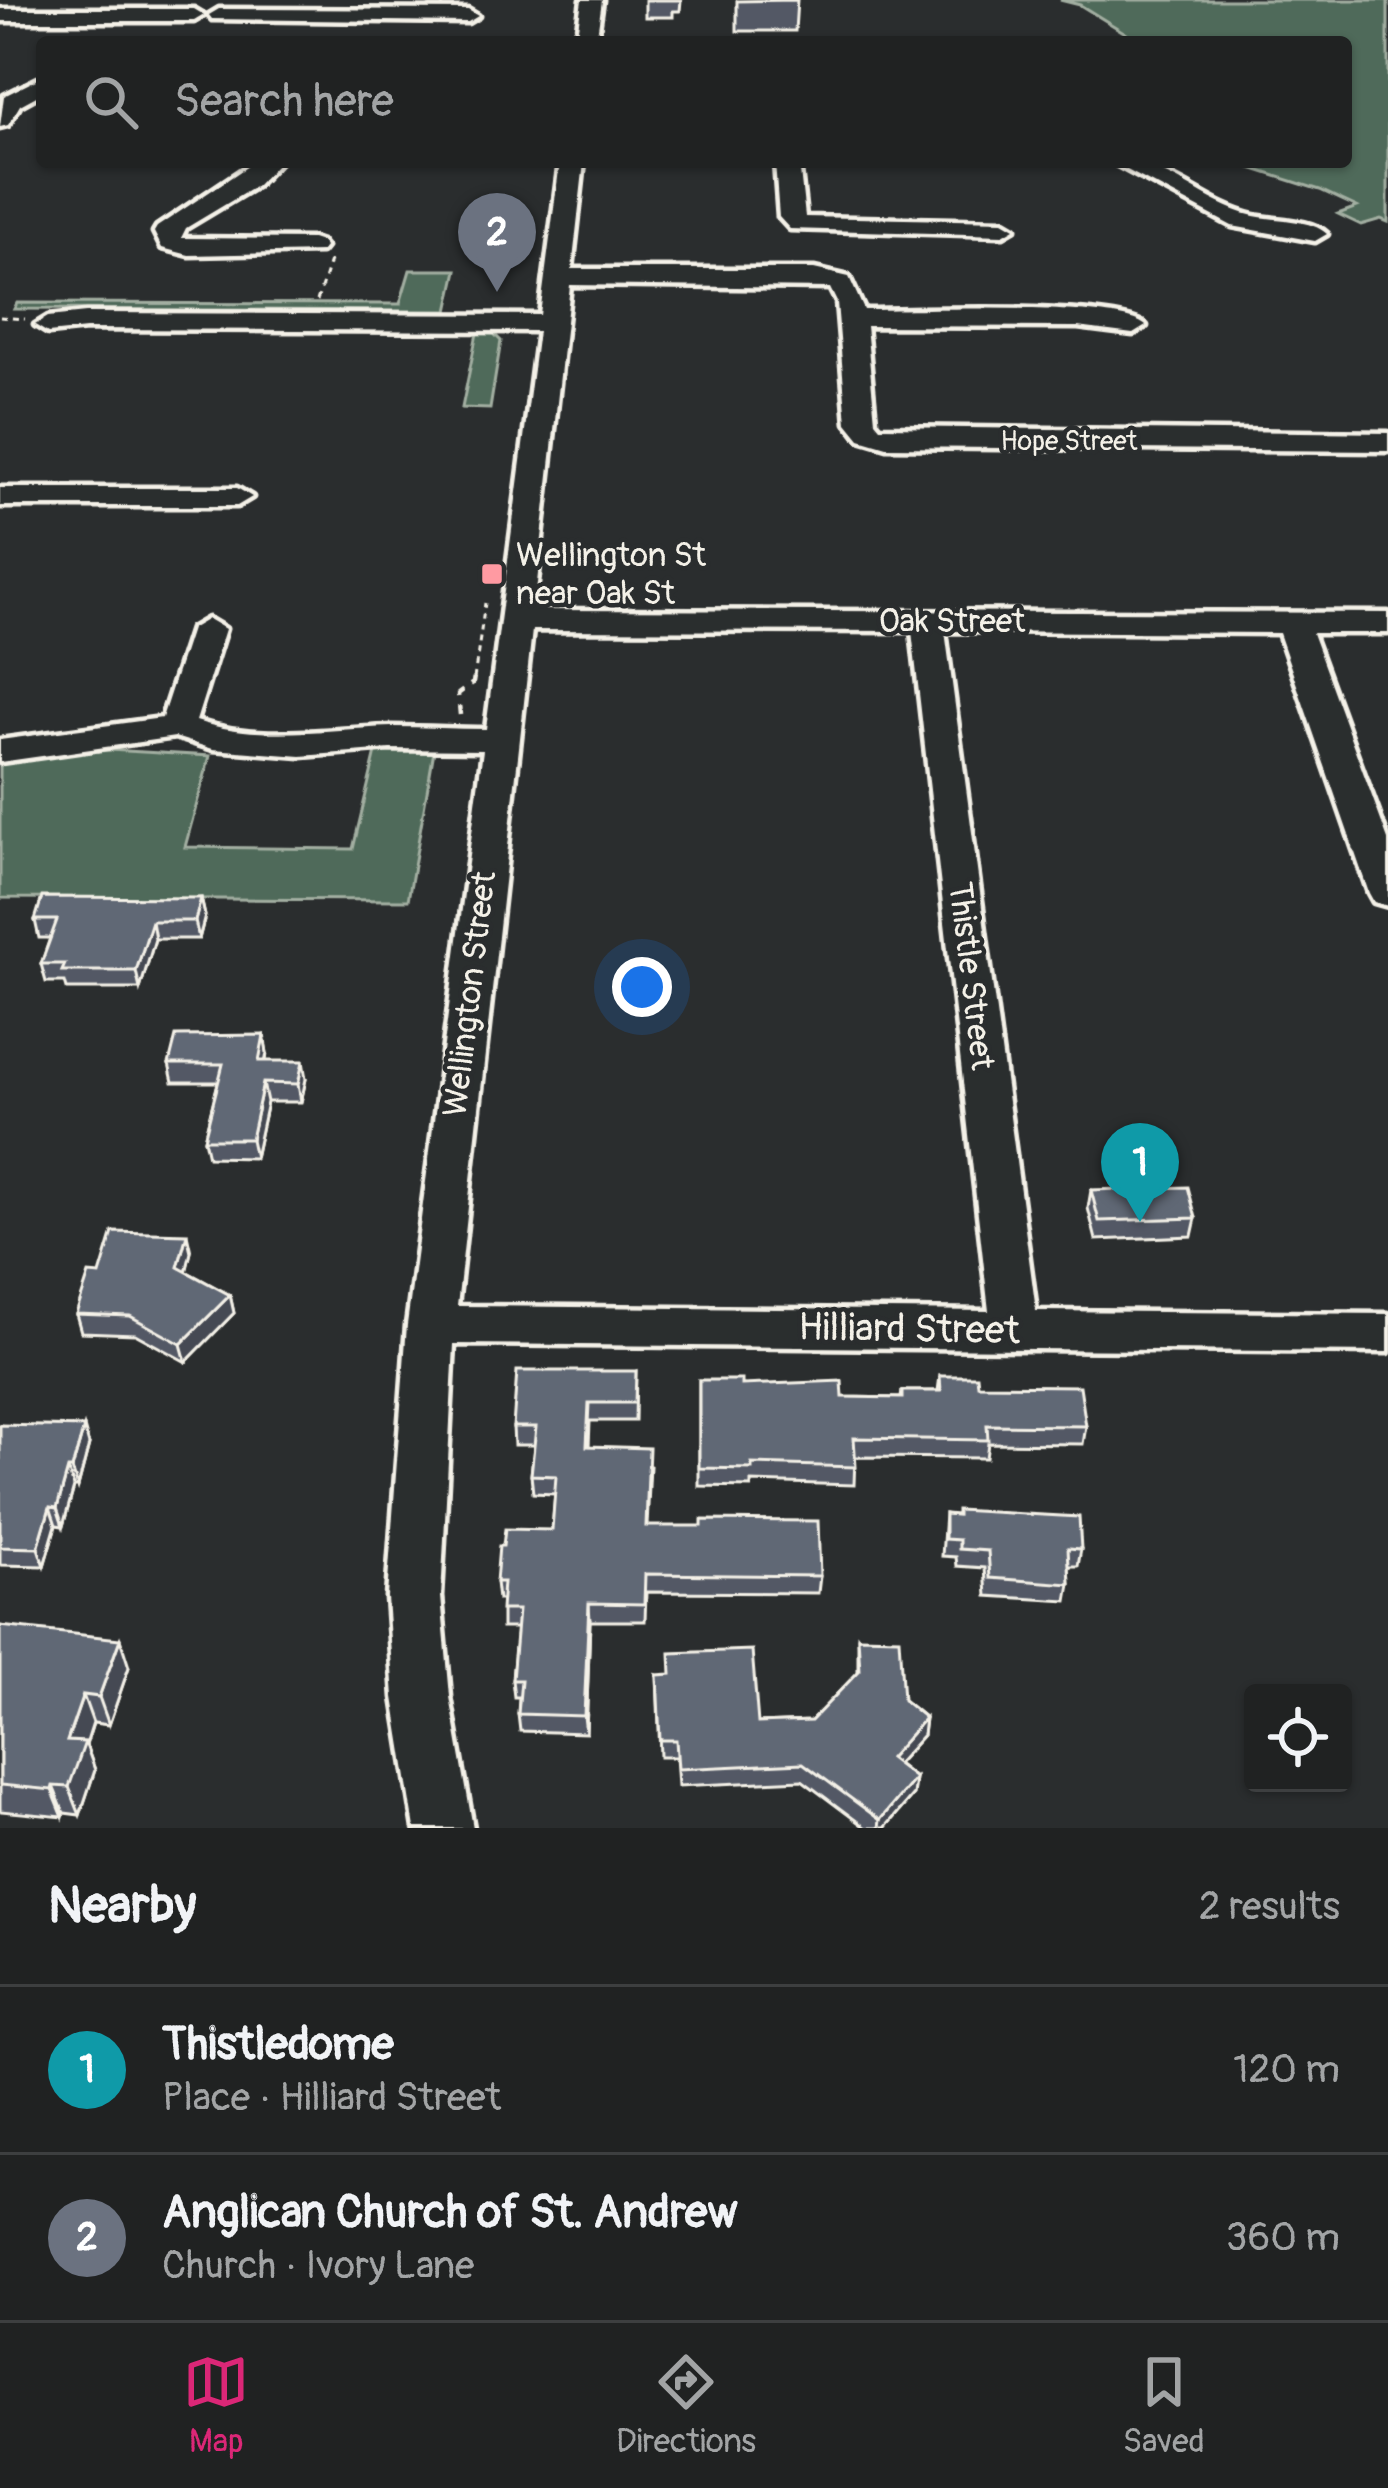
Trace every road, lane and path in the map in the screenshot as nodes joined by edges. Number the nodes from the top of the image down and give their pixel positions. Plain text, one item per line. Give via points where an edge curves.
1 (592, 0) edge
2 (208, 12) edge
3 (0, 15) edge
4 (476, 15) dead end
5 (587, 36) edge
6 (36, 87) edge
7 (0, 120) edge
8 (262, 168) edge
9 (571, 168) edge
10 (787, 168) edge
11 (1136, 168) edge
12 (1003, 228) dead end
13 (1329, 236) dead end
14 (312, 247) joint
15 (557, 277) junction
16 (851, 318) junction
17 (275, 321) junction
18 (550, 323) junction
19 (48, 325) dead end
20 (1133, 326) dead end
21 (1388, 442) edge
22 (0, 496) edge
23 (237, 497) dead end
24 (501, 609) junction
25 (927, 621) junction
26 (212, 622) dead end
27 (1292, 622) junction
28 (1388, 623) edge
29 (177, 726) junction
30 (480, 739) junction
31 (0, 751) edge
32 (1388, 893) edge
33 (430, 1325) junction
34 (1016, 1330) junction
35 (1388, 1334) edge
36 (444, 1828) edge

1 - 5 street
2 - 3 street
2 - 4 street
6 - 7 street via 12,101
8 - 14 street via 192,209 166,232 171,243
9 - 15 street, Wellington Street
10 - 12 street via 791,217 799,224
11 - 13 street via 1241,221
14 - 17 path via 330,262 315,305 281,308
15 - 16 street via 828,278 846,288
15 - 18 street, Wellington Street
16 - 20 street
16 - 21 street, Hope Street via 862,423 886,438
17 - 18 street
17 - 19 street
18 - 24 street, Wellington Street
22 - 23 street
24 - 25 street, Oak Street
24 - 30 street, Wellington Street
24 - 30 path via 473,683 458,694
25 - 27 street, Oak Street
25 - 34 street, Thistle Street
26 - 29 street
27 - 28 street, Oak Street
27 - 32 street
29 - 30 street via 213,738 301,745
29 - 31 street
30 - 33 street, Wellington Street
33 - 34 street, Hilliard Street
33 - 36 street, Wellington Street via 414,1597
34 - 35 street, Hilliard Street

